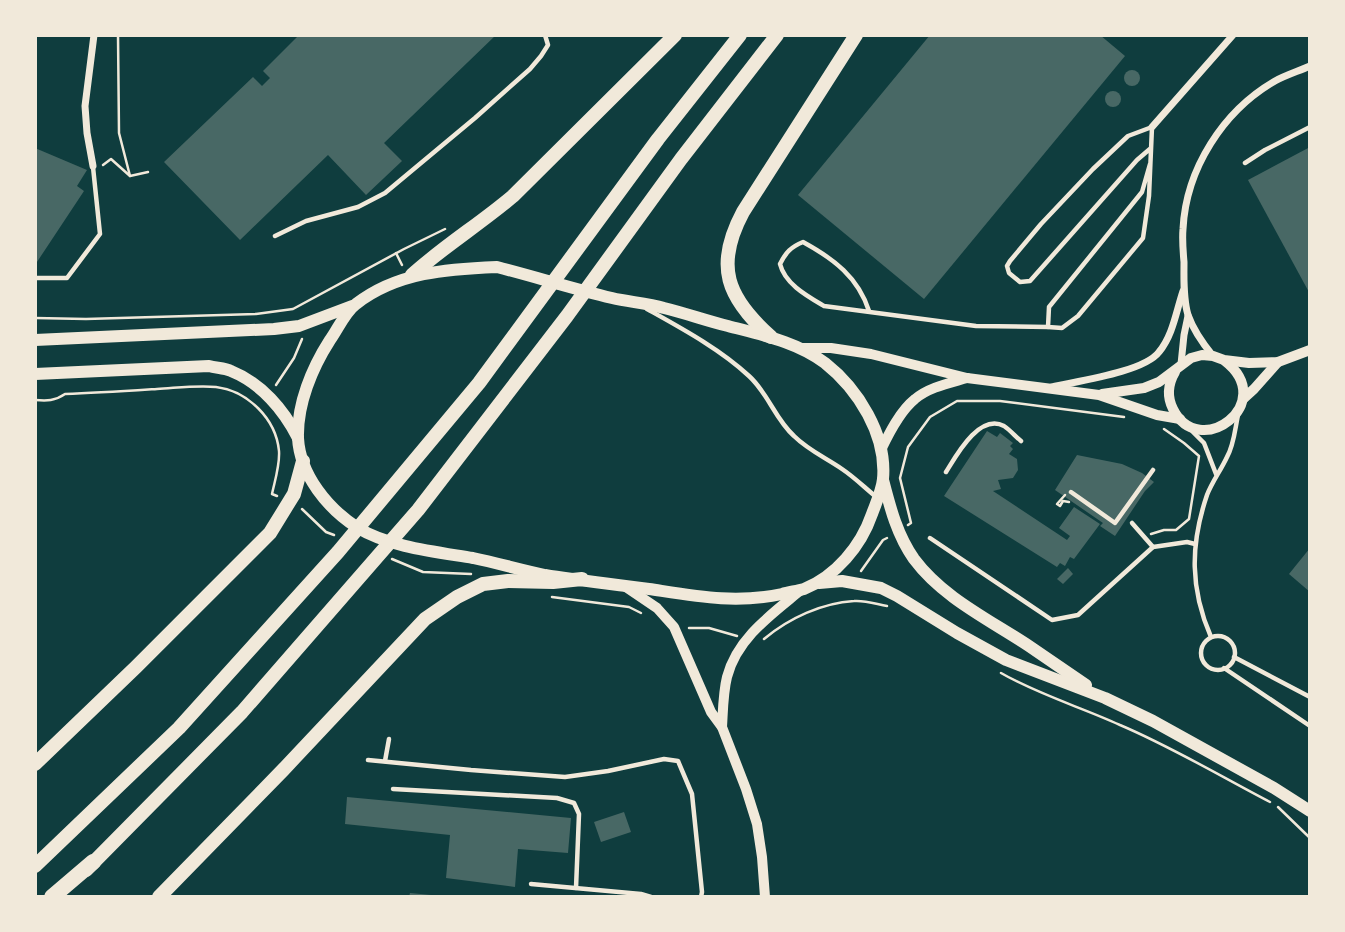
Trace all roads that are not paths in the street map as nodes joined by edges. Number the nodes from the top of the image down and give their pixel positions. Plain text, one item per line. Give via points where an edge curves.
1 (94, 35) edge
2 (545, 35) edge
3 (675, 35) edge
4 (740, 35) edge
5 (777, 35) edge
6 (856, 35) edge
7 (1233, 35) edge
8 (1310, 66) edge
9 (1152, 127) junction
10 (1310, 127) edge
11 (1151, 148) junction
12 (1245, 163) dead end
13 (1150, 164) junction
14 (93, 166) joint
15 (275, 236) dead end
16 (412, 275) junction
17 (35, 278) edge
18 (1184, 287) junction
19 (637, 303) junction
20 (352, 306) junction
21 (869, 311) junction
22 (1188, 315) junction
23 (1048, 327) junction
24 (771, 337) junction
25 (35, 340) edge
26 (801, 348) junction
27 (1310, 350) edge
28 (1219, 358) junction
29 (1278, 362) junction
30 (1179, 367) junction
31 (35, 374) edge
32 (967, 377) junction
33 (1048, 388) junction
34 (1099, 395) junction
35 (1243, 399) junction
36 (1238, 411) junction
37 (1183, 422) junction
38 (298, 439) junction
39 (1021, 441) dead end
40 (881, 450) junction
41 (303, 461) junction
42 (1153, 470) dead end
43 (946, 472) dead end
44 (1216, 475) junction
45 (883, 479) junction
46 (1071, 492) road end
47 (877, 499) junction
48 (1132, 523) dead end
49 (930, 537) dead end
50 (1195, 544) junction
51 (1153, 547) junction
52 (582, 579) junction
53 (815, 583) junction
54 (623, 585) junction
55 (802, 590) junction
56 (1212, 637) junction
57 (1234, 657) junction
58 (1224, 668) junction
59 (1310, 697) edge
60 (1105, 698) junction
61 (1310, 726) edge
62 (722, 727) junction
63 (389, 739) dead end
64 (368, 760) dead end
65 (384, 761) junction
66 (35, 764) edge
67 (393, 789) dead end
68 (1310, 811) edge
69 (93, 862) junction
70 (35, 866) edge
71 (531, 884) dead end
72 (576, 888) junction
73 (52, 897) edge
74 (62, 897) edge
75 (159, 897) edge
76 (651, 897) edge
77 (701, 897) edge
78 (765, 897) edge

1 - 14 street via 85,106
2 - 15 lane via 548,45 530,69 385,193
3 - 16 highway via 513,196
4 - 70 highway via 479,383 338,552 178,728
5 - 69 highway via 418,510 242,712
6 - 24 highway via 743,212 730,240 727,267 734,294 750,318
7 - 9 street
8 - 18 street via 1278,79 1249,99 1207,149 1187,204
9 - 11 lane
9 - 11 lane via 1128,136 1093,169 1010,261 1009,273 1020,282 1030,281
10 - 12 lane
11 - 13 lane
13 - 23 lane via 1142,192 1049,307
13 - 23 lane via 1143,238 1078,316 1062,328
14 - 17 lane via 100,234 67,278
16 - 19 main road via 497,267
16 - 20 main road
18 - 22 street
18 - 33 street via 1168,337 1149,362
19 - 24 main road
19 - 47 lane via 691,333 751,377 794,436
20 - 25 main road via 299,326 274,330
20 - 38 main road via 314,370 301,409
21 - 21 lane via 824,306 809,297 782,273 785,254 803,242 818,250 845,270
21 - 23 lane via 976,326
22 - 28 street
22 - 30 street
24 - 26 main road
26 - 32 street via 871,354
26 - 40 main road via 826,364 852,390 870,418
27 - 29 street
28 - 29 street
28 - 30 street via 1202,355
28 - 35 street via 1240,377
29 - 35 street
30 - 34 street via 1144,388
30 - 37 street via 1169,390 1173,411
31 - 38 main road via 209,366 229,369 268,395
32 - 33 street
32 - 40 street via 914,399
33 - 34 street
34 - 37 street
35 - 36 street
36 - 37 street via 1215,429
36 - 44 lane via 1230,449
37 - 44 lane via 1204,443
38 - 41 main road
39 - 43 lane via 999,424 982,428 970,435
40 - 45 main road
41 - 52 main road via 328,503 368,533 420,549
41 - 66 highway via 294,494 270,533
42 - 46 lane via 1115,523
44 - 50 lane
45 - 47 main road
45 - 60 main road via 898,530 931,578
47 - 53 main road via 866,533 851,554
48 - 51 lane
49 - 51 lane via 1052,621 1078,615
50 - 51 lane
50 - 56 lane via 1198,603
52 - 54 main road
52 - 75 highway via 483,584 425,619
53 - 55 main road
53 - 60 main road via 842,581 881,588 1006,660
54 - 55 main road via 733,600
54 - 62 street via 657,608 674,627
55 - 62 street via 744,642 727,676
56 - 57 lane via 1222,636 1231,642
56 - 58 lane via 1203,643 1202,659 1209,667
57 - 58 lane
57 - 59 lane
58 - 61 lane
60 - 68 main road
62 - 78 street via 757,824
63 - 65 lane
64 - 65 lane
65 - 77 lane via 565,777 664,759 678,761 692,794
67 - 72 lane via 557,798 574,803 579,814
69 - 73 highway
69 - 74 highway
71 - 72 lane
72 - 76 lane

